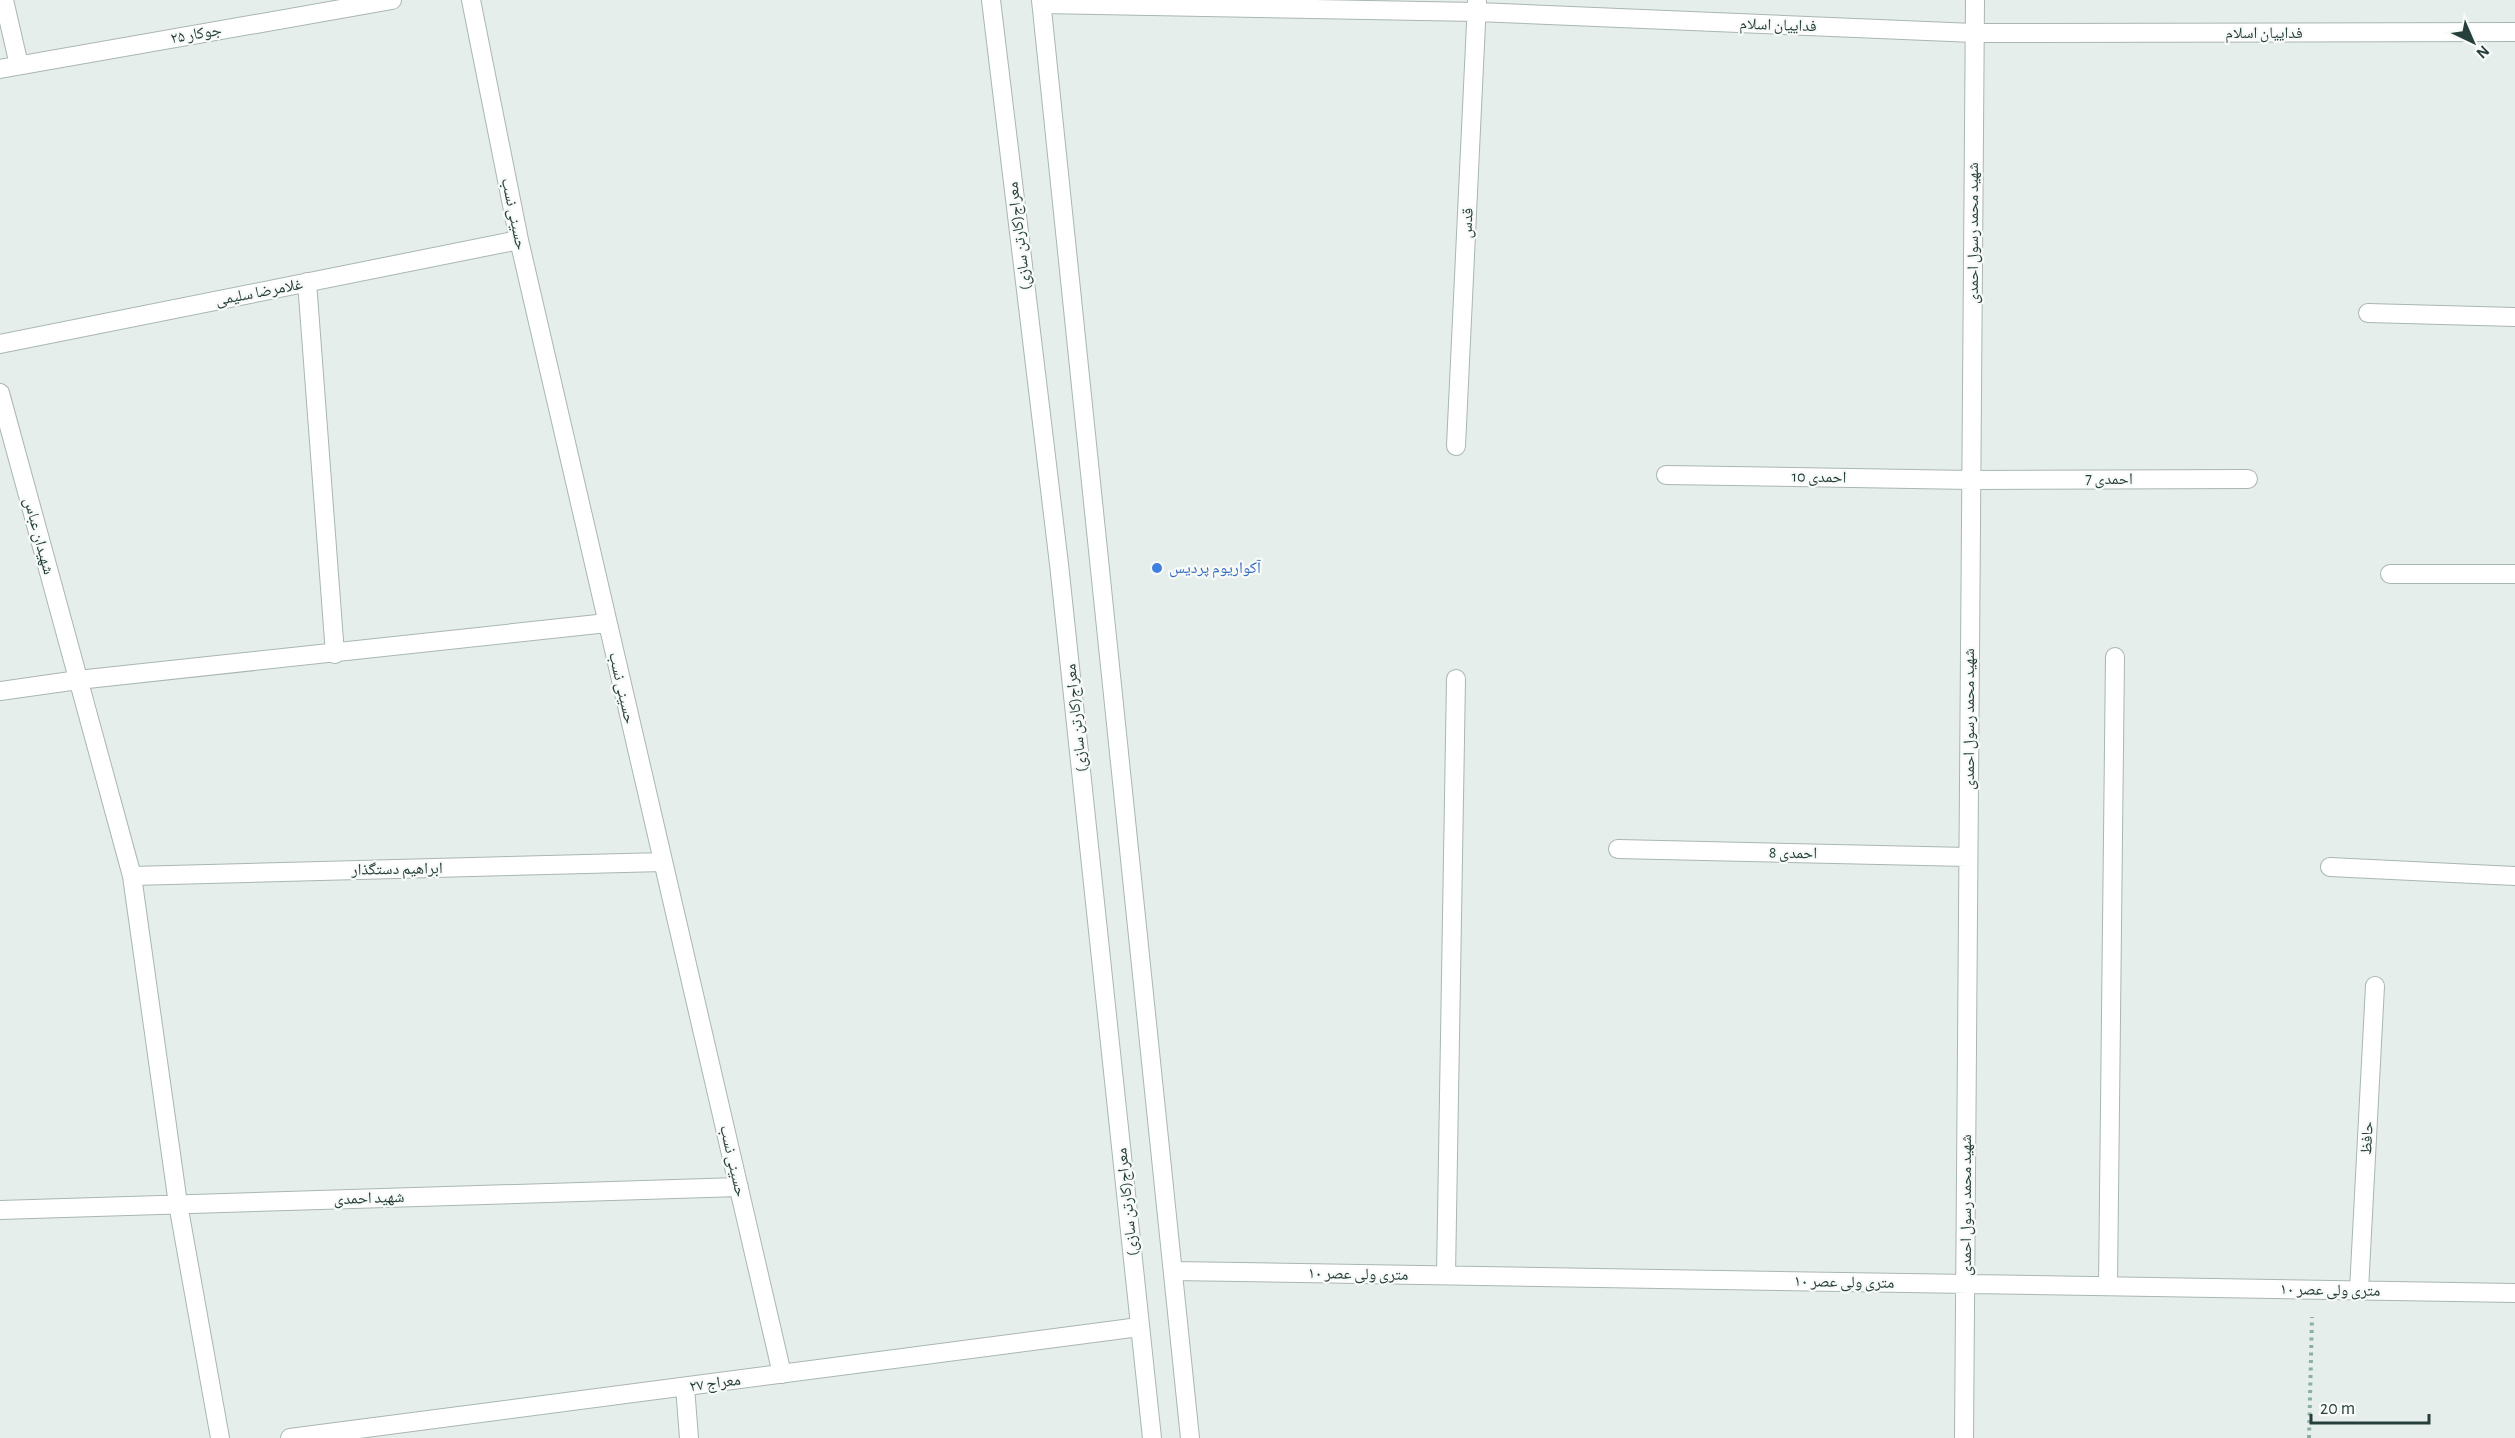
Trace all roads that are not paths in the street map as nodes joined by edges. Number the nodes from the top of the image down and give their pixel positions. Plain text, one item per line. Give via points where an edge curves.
1 (4, 0) edge
2 (392, 0) edge
3 (471, 0) edge
4 (991, 0) edge
5 (1976, 0) edge
6 (1041, 2) edge
7 (1477, 6) edge
8 (2515, 32) edge
9 (1974, 33) junction
10 (19, 65) junction
11 (0, 69) edge
12 (519, 240) junction
13 (308, 282) junction
14 (2368, 313) dead end
15 (2515, 317) edge
16 (0, 344) edge
17 (0, 393) edge
18 (1456, 446) dead end
19 (1666, 475) dead end
20 (2248, 478) dead end
21 (1971, 480) junction
22 (2390, 573) dead end
23 (2515, 574) edge
24 (607, 623) junction
25 (335, 654) junction
26 (2115, 657) dead end
27 (1456, 679) dead end
28 (78, 680) junction
29 (0, 691) edge
30 (1618, 849) dead end
31 (1968, 857) junction
32 (663, 862) junction
33 (2330, 867) dead end
34 (132, 876) junction
35 (2515, 876) edge
36 (2375, 986) dead end
37 (739, 1187) junction
38 (178, 1204) junction
39 (0, 1210) edge
40 (1173, 1271) junction
41 (1446, 1275) junction
42 (1965, 1284) junction
43 (2108, 1286) junction
44 (2359, 1290) junction
45 (2515, 1293) edge
46 (1139, 1327) junction
47 (782, 1374) junction
48 (685, 1387) junction
49 (220, 1438) edge
50 (290, 1438) edge
51 (689, 1438) edge
52 (1152, 1438) edge
53 (1190, 1438) edge
54 (1964, 1438) edge

1 - 10 street
2 - 10 street, جوکار ۲۵
3 - 12 street, حسینی نسب
4 - 46 street, معراج(کارتن سازی) via 1059,564
5 - 9 street, شهید محمد رسول احمدی
6 - 7 street, فداییان اسلام
6 - 40 street
7 - 9 street, فداییان اسلام
7 - 18 street, قدس
8 - 9 street, فداییان اسلام
9 - 21 street, شهید محمد رسول احمدی
10 - 11 street, جوکار ۲۵
12 - 13 street, غلامرضا سلیمی
12 - 24 street, حسینی نسب
13 - 16 street, غلامرضا سلیمی
13 - 25 street
14 - 15 street
17 - 28 street, شهیدان عباس
19 - 21 street, احمدی 10
20 - 21 street, احمدی 7
21 - 31 street, شهید محمد رسول احمدی
22 - 23 street
24 - 25 street
24 - 32 street, حسینی نسب
25 - 28 street
26 - 43 street
27 - 41 street
28 - 29 street
28 - 34 street, شهیدان عباس
30 - 31 street, احمدی 8
31 - 42 street, شهید محمد رسول احمدی
32 - 34 street, ابراهیم دستگذار
32 - 37 street, حسینی نسب
33 - 35 street
34 - 38 street, شهیدان عباس
36 - 44 street, حافظ
37 - 38 street, شهید احمدی
37 - 47 street, حسینی نسب
38 - 39 street, شهید احمدی
38 - 49 street, شهیدان عباس
40 - 41 street, ۱۰ متری ولی عصر
40 - 53 street
41 - 42 street, ۱۰ متری ولی عصر
42 - 43 street, ۱۰ متری ولی عصر
42 - 54 street, شهید محمد رسول احمدی
43 - 44 street, ۱۰ متری ولی عصر
44 - 45 street, ۱۰ متری ولی عصر
46 - 47 street, معراج ۲۷
46 - 52 street, معراج(کارتن سازی)
47 - 48 street, معراج ۲۷
48 - 50 street, معراج ۲۷
48 - 51 street

